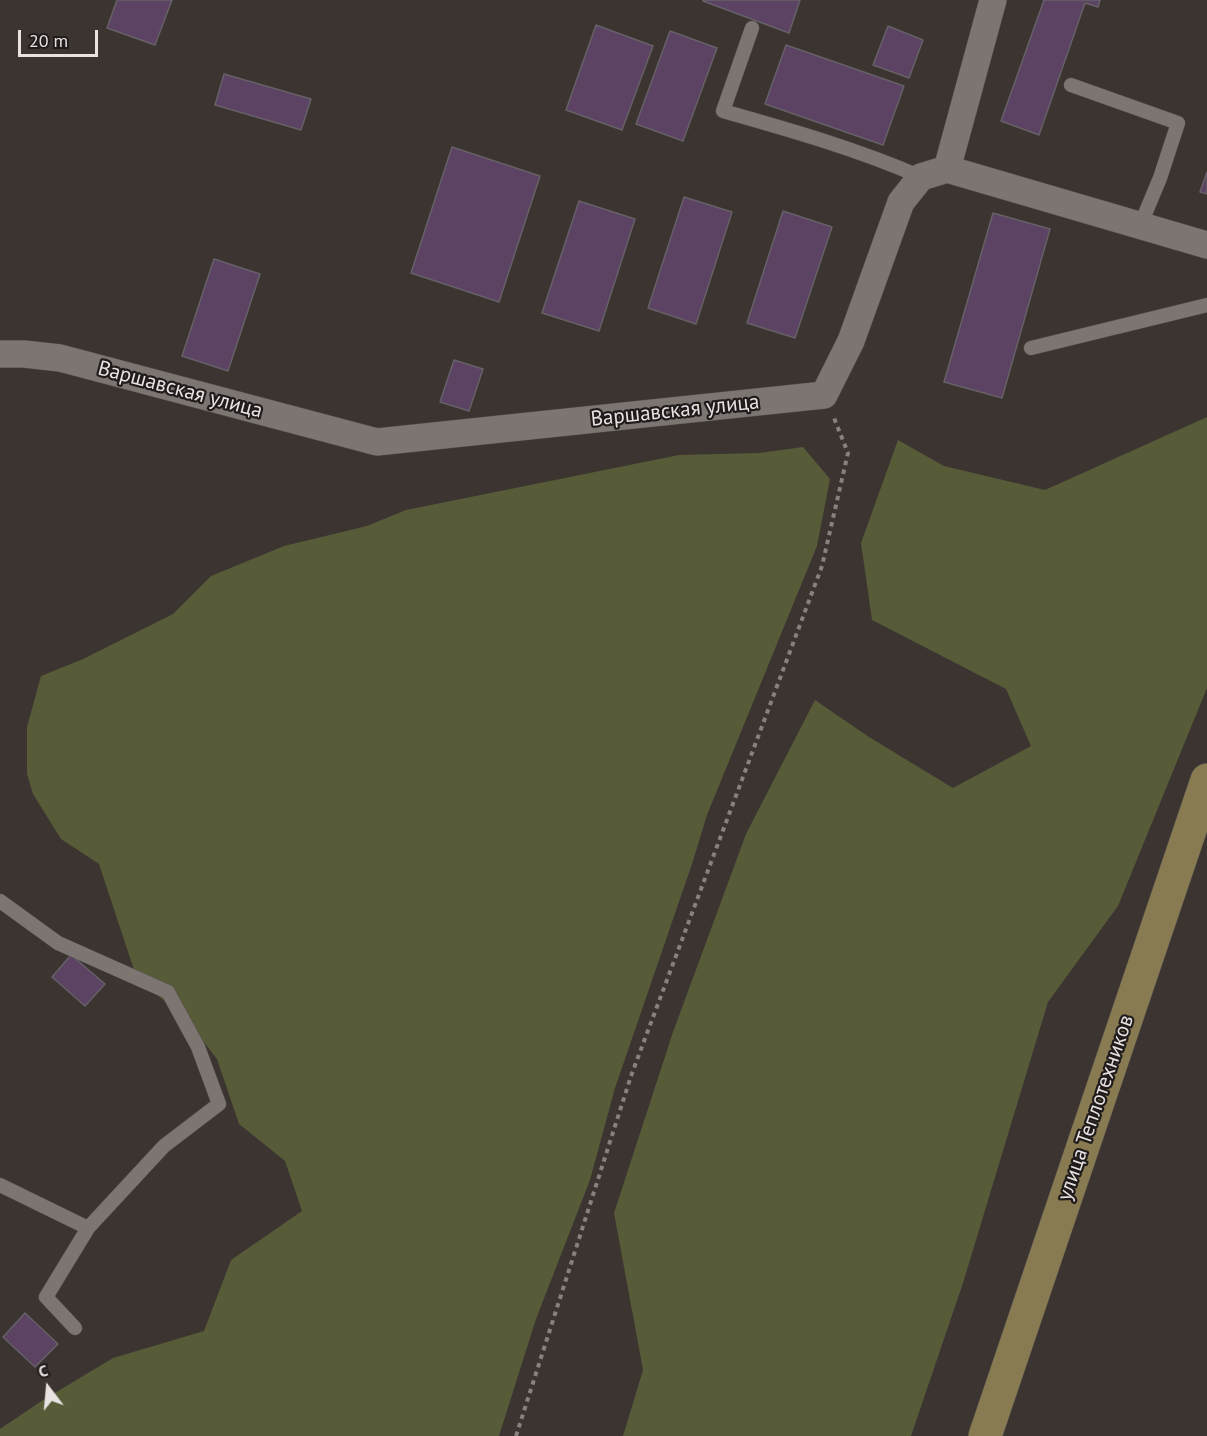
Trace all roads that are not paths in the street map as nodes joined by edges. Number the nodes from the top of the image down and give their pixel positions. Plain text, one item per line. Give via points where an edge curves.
1 (993, 0) edge
2 (752, 28) dead end
3 (1071, 85) dead end
4 (947, 169) junction
5 (921, 177) junction
6 (1140, 226) junction
7 (1207, 245) edge
8 (1207, 305) edge
9 (1031, 348) dead end
10 (0, 354) edge
11 (1207, 780) edge
12 (0, 901) edge
13 (0, 1185) edge
14 (88, 1228) junction
15 (75, 1328) dead end
16 (985, 1436) edge

1 - 4 street
2 - 5 lane via 723,111 816,138
3 - 6 lane via 1178,123
4 - 5 street
4 - 6 street
5 - 10 street, Варшавская улица via 901,202 851,341 824,395 377,442 60,358
6 - 7 street
8 - 9 lane
11 - 16 main road, улица Теплотехников
12 - 14 lane via 58,943 168,992 198,1047 219,1104 164,1146
13 - 14 lane
14 - 15 lane via 46,1297

